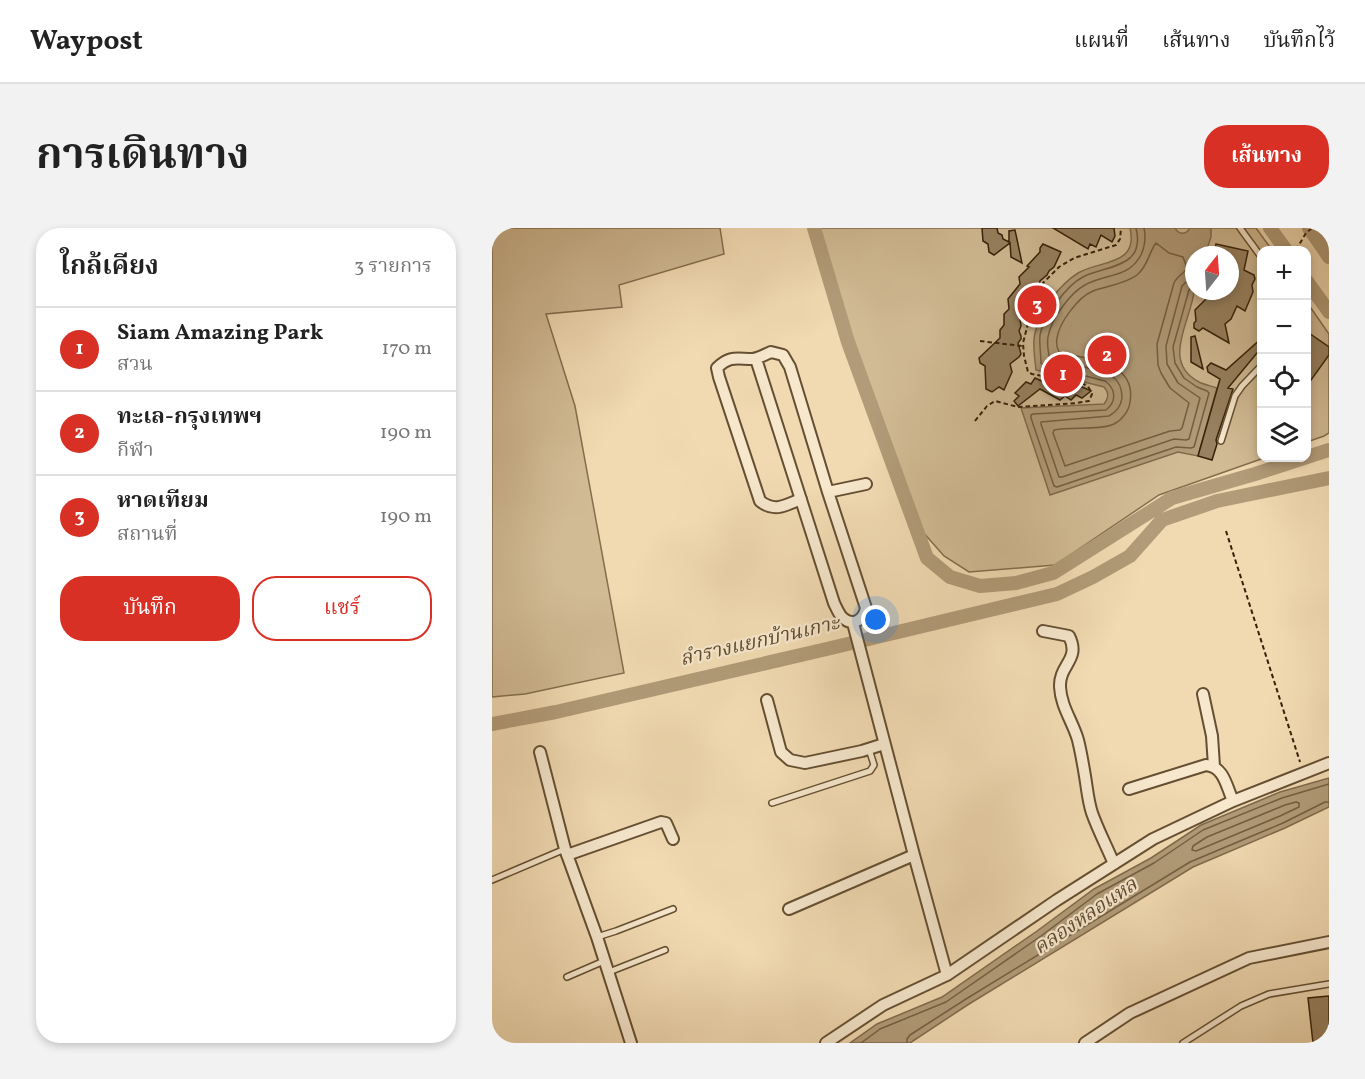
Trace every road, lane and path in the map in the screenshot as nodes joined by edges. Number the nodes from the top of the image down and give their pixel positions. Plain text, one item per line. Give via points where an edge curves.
1 (1121, 228) edge
2 (1240, 228) edge
3 (1312, 228) edge
4 (1298, 246) edge
5 (1257, 251) edge
6 (980, 341) dead end
7 (1023, 346) junction
8 (756, 359) junction
9 (1257, 370) edge
10 (975, 421) dead end
11 (1221, 441) dead end
12 (867, 484) dead end
13 (828, 492) junction
14 (801, 499) junction
15 (1226, 531) dead end
16 (855, 628) junction
17 (1043, 631) dead end
18 (1203, 694) dead end
19 (767, 700) dead end
20 (884, 744) junction
21 (869, 748) junction
22 (540, 752) dead end
23 (1329, 763) edge
24 (1214, 766) junction
25 (1304, 773) junction
26 (1129, 789) dead end
27 (1233, 801) junction
28 (772, 803) dead end
29 (673, 839) dead end
30 (566, 852) junction
31 (914, 855) junction
32 (1114, 864) junction
33 (492, 880) edge
34 (673, 909) dead end
35 (789, 909) dead end
36 (597, 937) junction
37 (1329, 942) edge
38 (665, 950) dead end
39 (605, 961) junction
40 (609, 972) junction
41 (947, 975) junction
42 (567, 978) dead end
43 (1329, 984) edge
44 (631, 1043) edge
45 (826, 1043) edge
46 (1084, 1043) edge
47 (1183, 1043) edge

1 - 7 path via 1116,245 1074,258 1043,283 1033,304
2 - 5 lane
3 - 4 path
6 - 7 path
7 - 10 path via 1028,372 1084,384 1092,394 1089,401 1018,407 995,400
8 - 13 street via 771,352 783,355 790,367
8 - 14 street
8 - 14 street via 739,357 724,362 717,368 719,377 760,501 774,508
9 - 11 lane via 1235,396
12 - 13 street
13 - 16 street via 866,608
14 - 16 street via 834,603
15 - 25 path
16 - 20 street
17 - 32 street via 1069,636 1072,642 1074,651 1063,670 1060,688 1077,738 1092,813
18 - 24 street
19 - 21 street via 781,752 790,759 804,763
20 - 21 street
20 - 31 street
21 - 28 lane via 874,765 870,771
22 - 30 street
23 - 25 street
24 - 26 street via 1206,765
24 - 27 street
25 - 27 street
27 - 32 street via 1153,839
29 - 30 street via 666,823 661,822
30 - 33 lane
30 - 36 street
31 - 35 street
31 - 41 street
32 - 41 street
34 - 36 lane
36 - 39 street
37 - 46 street via 1249,957 1130,1013
38 - 40 lane
39 - 40 street
39 - 42 lane
40 - 44 street
41 - 45 street via 883,1005
43 - 47 lane via 1269,994 1241,1006

